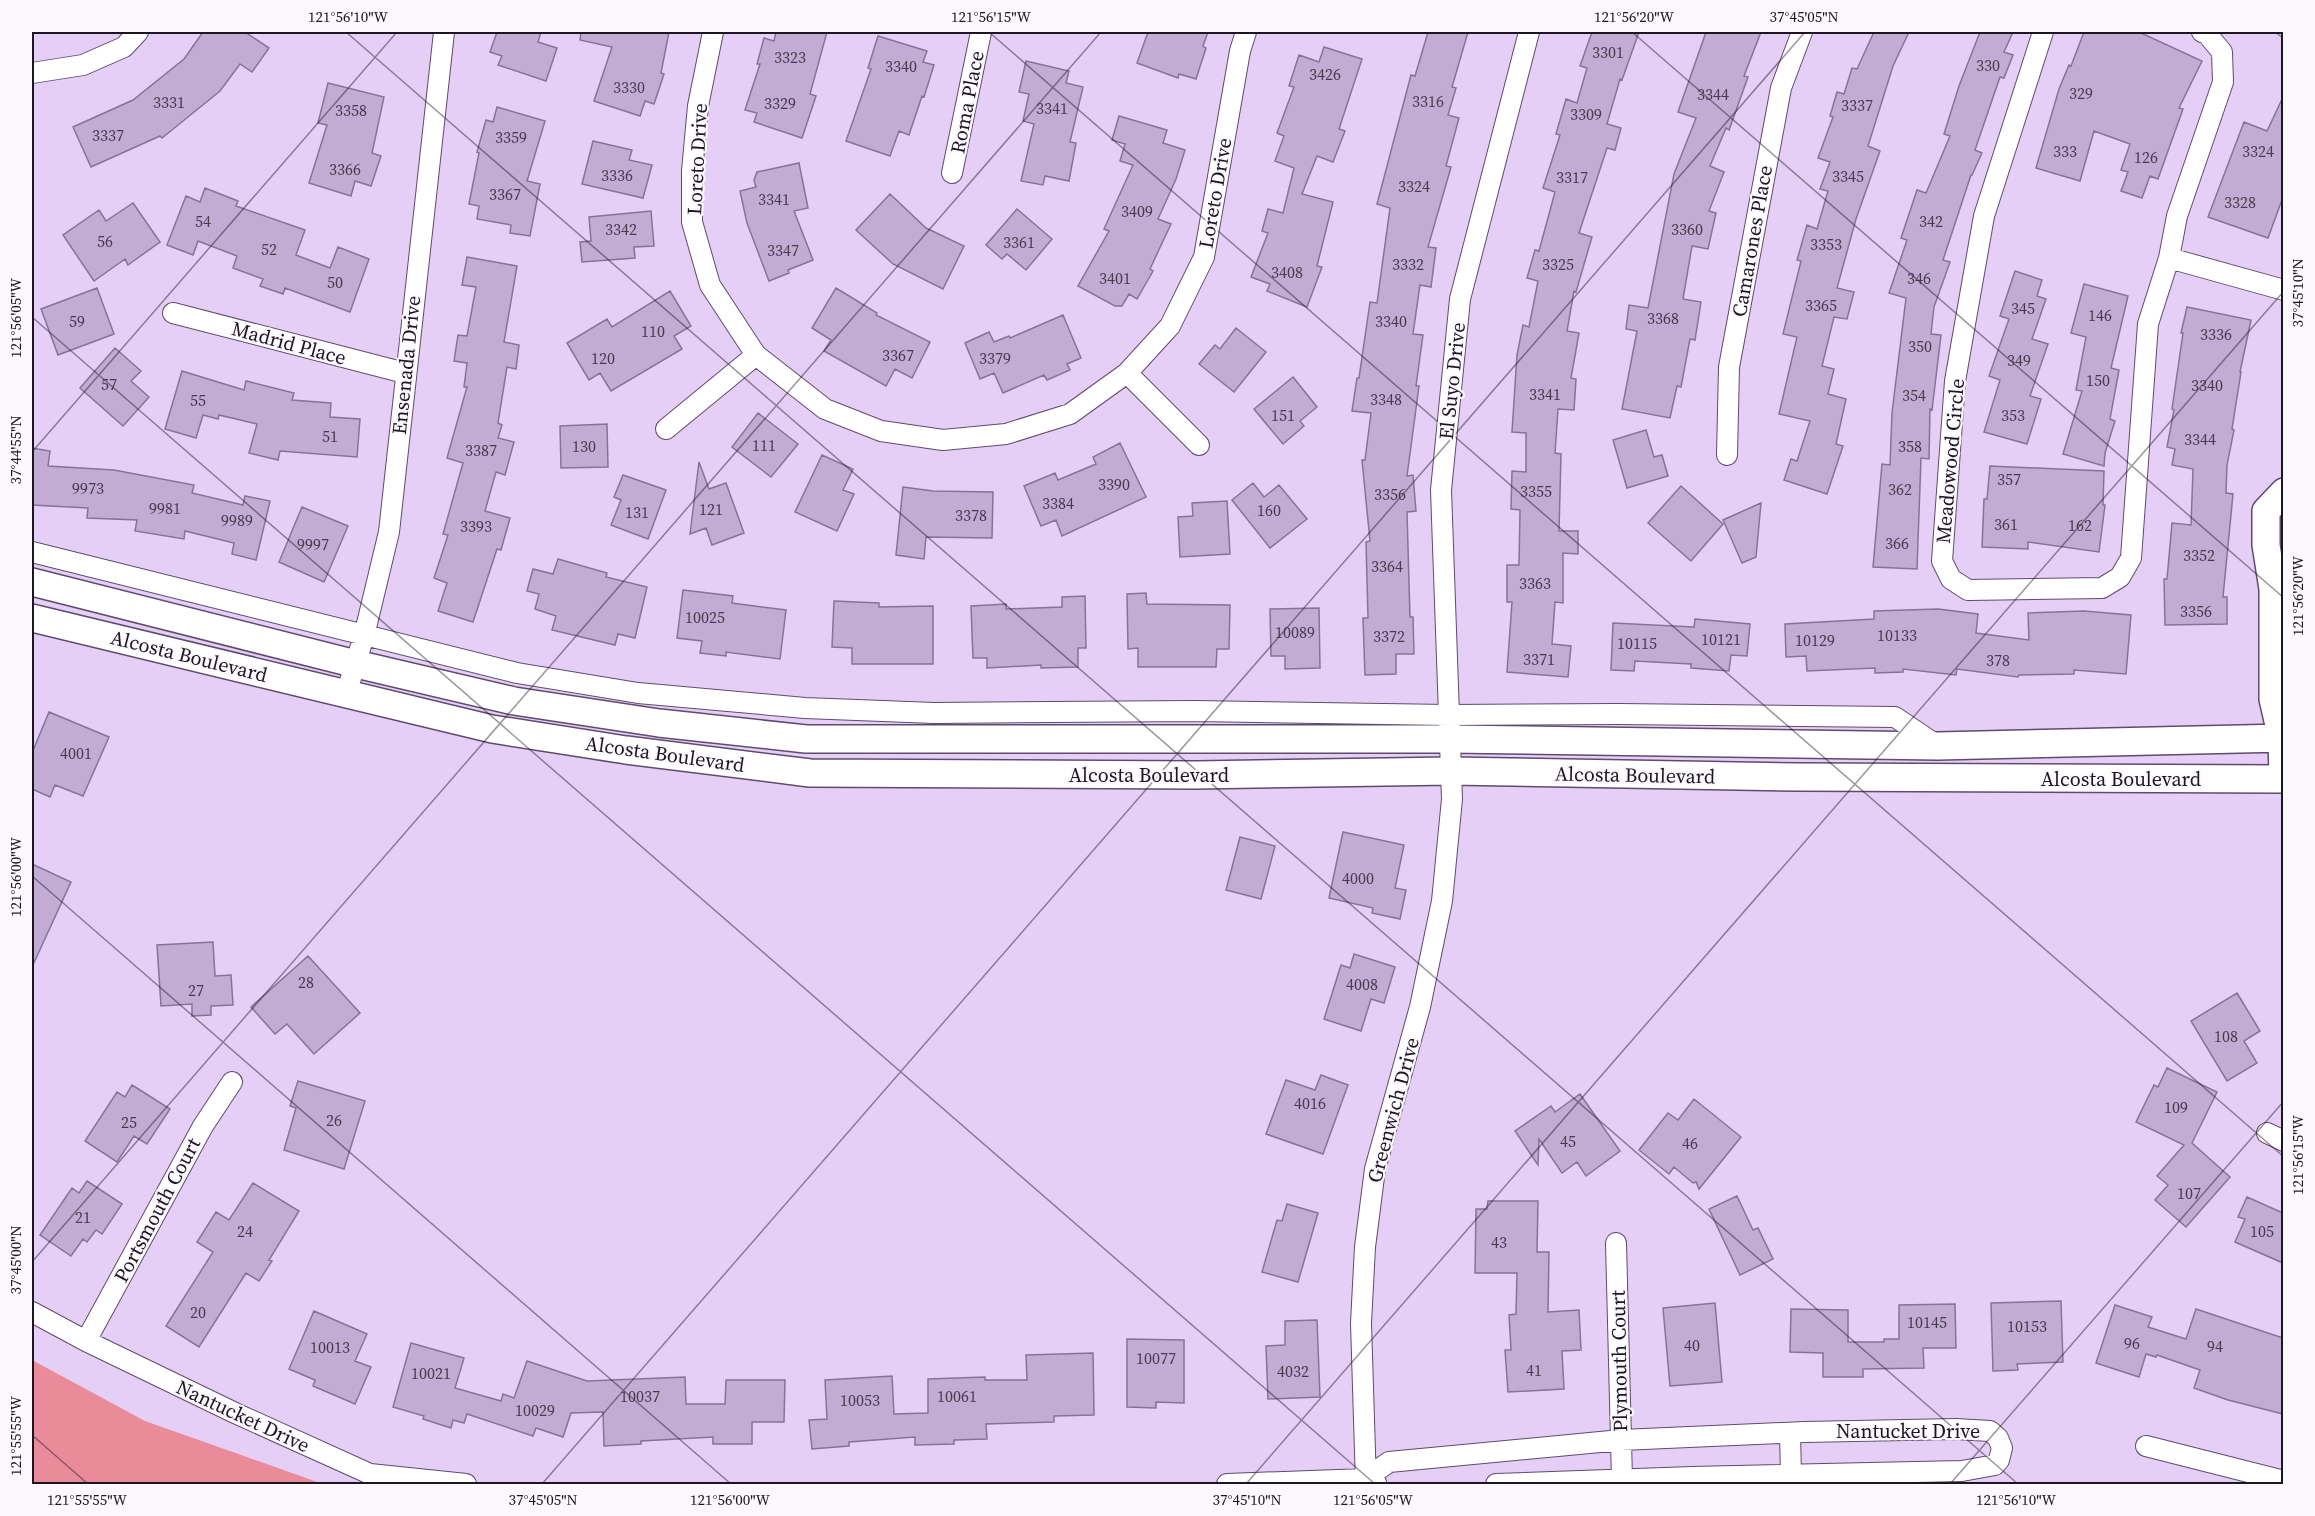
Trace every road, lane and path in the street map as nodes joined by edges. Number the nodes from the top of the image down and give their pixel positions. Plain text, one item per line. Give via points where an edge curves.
1 (138, 32) edge
2 (444, 32) edge
3 (713, 32) edge
4 (981, 32) edge
5 (1246, 32) edge
6 (1529, 32) edge
7 (1802, 32) edge
8 (2043, 32) edge
9 (2202, 32) edge
10 (32, 73) edge
11 (952, 173) dead end
12 (2169, 258) junction
13 (2283, 290) edge
14 (173, 312) dead end
15 (756, 355) junction
16 (405, 373) junction
17 (1128, 373) junction
18 (666, 429) dead end
19 (1198, 445) dead end
20 (1727, 455) dead end
21 (2283, 492) edge
22 (32, 552) edge
23 (32, 582) edge
24 (32, 618) edge
25 (364, 636) junction
26 (356, 664) junction
27 (346, 694) junction
28 (1449, 727) junction
29 (2283, 737) edge
30 (1451, 771) junction
31 (2283, 779) edge
32 (232, 1082) dead end
33 (1616, 1243) dead end
34 (32, 1312) edge
35 (86, 1341) junction
36 (1790, 1433) junction
37 (1620, 1440) junction
38 (2146, 1446) dead end
39 (1791, 1475) junction
40 (1623, 1480) junction
41 (2283, 1481) edge
42 (1370, 1483) edge
43 (466, 1485) edge
44 (1227, 1485) edge
45 (1496, 1485) edge

1 - 10 street via 124,47 83,65
2 - 16 street, Ensenada Drive
3 - 15 street, Loreto Drive via 698,106 692,222 710,285
4 - 11 street, Roma Place
5 - 17 street, Loreto Drive via 1204,257 1170,326
6 - 28 street, El Suyo Drive via 1460,299 1441,490
7 - 20 street, Camarones Place via 1781,88 1729,367
8 - 12 street, Meadowood Circle via 1984,216 1955,381 1942,561 1951,579 1968,590 2102,588 2120,577 2131,558 2148,324
9 - 12 street, Meadowood Circle via 2222,52 2223,82 2177,216
12 - 13 street
14 - 16 street, Madrid Place
15 - 17 street, Loreto Drive via 825,409 881,431 943,440 1006,434 1070,414
15 - 18 street
16 - 25 street, Ensenada Drive via 389,532
17 - 19 street
21 - 29 main road via 2266,512 2265,544 2273,589 2273,699
22 - 25 street, Alcosta Boulevard
23 - 26 main road, Alcosta Boulevard
24 - 27 main road, Alcosta Boulevard
25 - 26 street, Ensenada Drive
25 - 28 street, Alcosta Boulevard via 517,673 638,693 805,708 934,713 1195,711
26 - 27 street, Ensenada Drive
26 - 28 main road, Alcosta Boulevard via 514,701 659,723 806,739
27 - 30 main road, Alcosta Boulevard via 492,729 810,773 1196,775
28 - 29 main road, Alcosta Boulevard via 1938,746
28 - 30 street, Greenwich Drive
29 - 31 main road
30 - 31 main road, Alcosta Boulevard
30 - 42 street, Greenwich Drive via 1442,902 1420,1007 1375,1169 1365,1247 1361,1323
32 - 35 street, Portsmouth Court via 203,1126
33 - 37 street, Plymouth Court
34 - 35 street, Nantucket Drive
35 - 43 street, Nantucket Drive via 370,1474
36 - 37 street, Nantucket Drive
36 - 39 street
36 - 39 street, Nantucket Drive via 1980,1430 1990,1431 2002,1448 1995,1465 1979,1469
37 - 40 street, Plymouth Court
37 - 42 street, Nantucket Drive via 1389,1462
38 - 41 street
39 - 40 street, Nantucket Drive
40 - 45 street, Nantucket Drive
42 - 44 street

